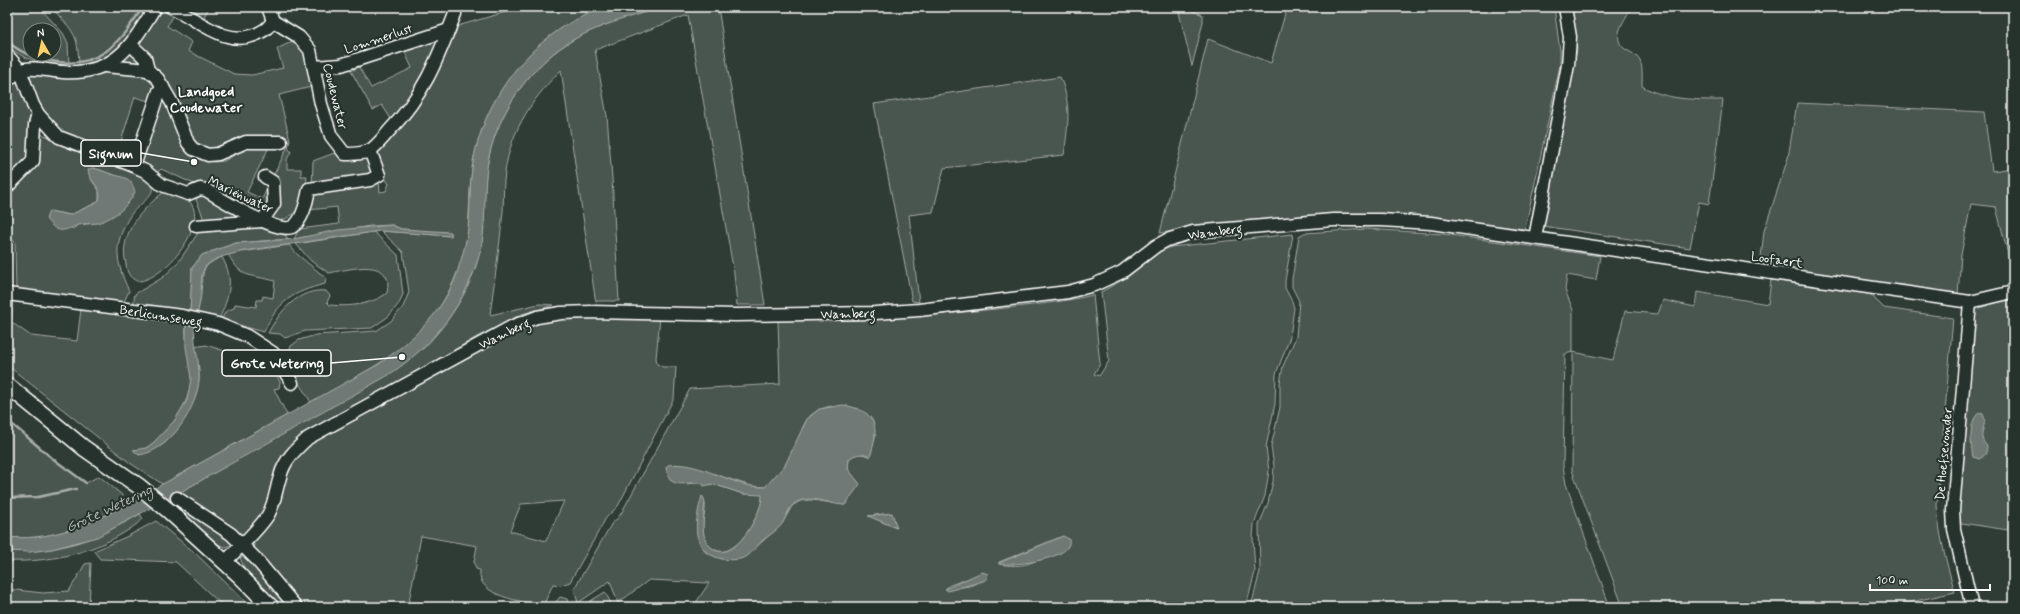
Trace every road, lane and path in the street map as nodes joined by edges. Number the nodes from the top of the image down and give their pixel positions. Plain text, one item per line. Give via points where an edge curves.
1 (155, 7) edge
2 (171, 7) edge
3 (268, 7) edge
4 (455, 7) edge
5 (1565, 7) edge
6 (273, 21) junction
7 (448, 30) junction
8 (131, 45) junction
9 (7, 56) edge
10 (105, 66) junction
11 (314, 67) junction
12 (20, 70) junction
13 (148, 70) junction
14 (7, 81) edge
15 (163, 87) junction
16 (38, 114) junction
17 (281, 142) dead end
18 (365, 152) junction
19 (134, 166) junction
20 (265, 177) dead end
21 (7, 187) edge
22 (262, 221) junction
23 (196, 226) dead end
24 (1532, 237) junction
25 (2013, 292) edge
26 (7, 294) edge
27 (1970, 302) junction
28 (292, 383) dead end
29 (7, 385) edge
30 (177, 498) dead end
31 (242, 544) junction
32 (225, 562) junction
33 (271, 607) edge
34 (296, 607) edge
35 (1972, 607) edge

1 - 8 street
2 - 6 street via 229,37 248,38 268,29
3 - 6 street
4 - 7 street
5 - 24 street via 1570,37 1568,65
6 - 11 street, Coudewater via 299,38 310,50
7 - 11 street, Lommerlust via 341,65
7 - 18 street via 435,65 418,98 376,145
8 - 10 street
8 - 13 street via 145,58
9 - 12 street
10 - 12 street via 75,73
10 - 13 street
11 - 18 street, Coudewater via 321,104 331,136 345,154
12 - 14 street
12 - 16 street, Mariënwater
13 - 15 street
15 - 17 street via 188,143 201,153 218,154 246,142
15 - 19 street via 159,91
16 - 19 street, Mariënwater via 59,137
16 - 21 street via 34,125 33,161
18 - 22 street, Mariënwater via 371,153 379,175 370,180 309,189 307,202 294,225 285,229
19 - 22 street, Mariënwater via 145,171 162,185 188,194 200,188 206,190
20 - 22 street via 272,182 274,204
22 - 23 street
24 - 27 street, Loofaert
24 - 31 street, Wamberg via 1402,220 1333,220 1276,224 1194,232 1178,236 1156,246 1108,280 1068,292 874,313 699,315 591,312 561,313 537,318 513,326 308,438 287,460 268,514
25 - 27 street, Loofaert
26 - 28 street, Berlicumseweg via 182,316 232,329 273,353
27 - 35 street, De Hoefsevonder via 1953,510 1954,530
29 - 32 main road via 84,448 140,487
30 - 31 street
31 - 32 street, Wamberg
31 - 34 street
32 - 33 main road

